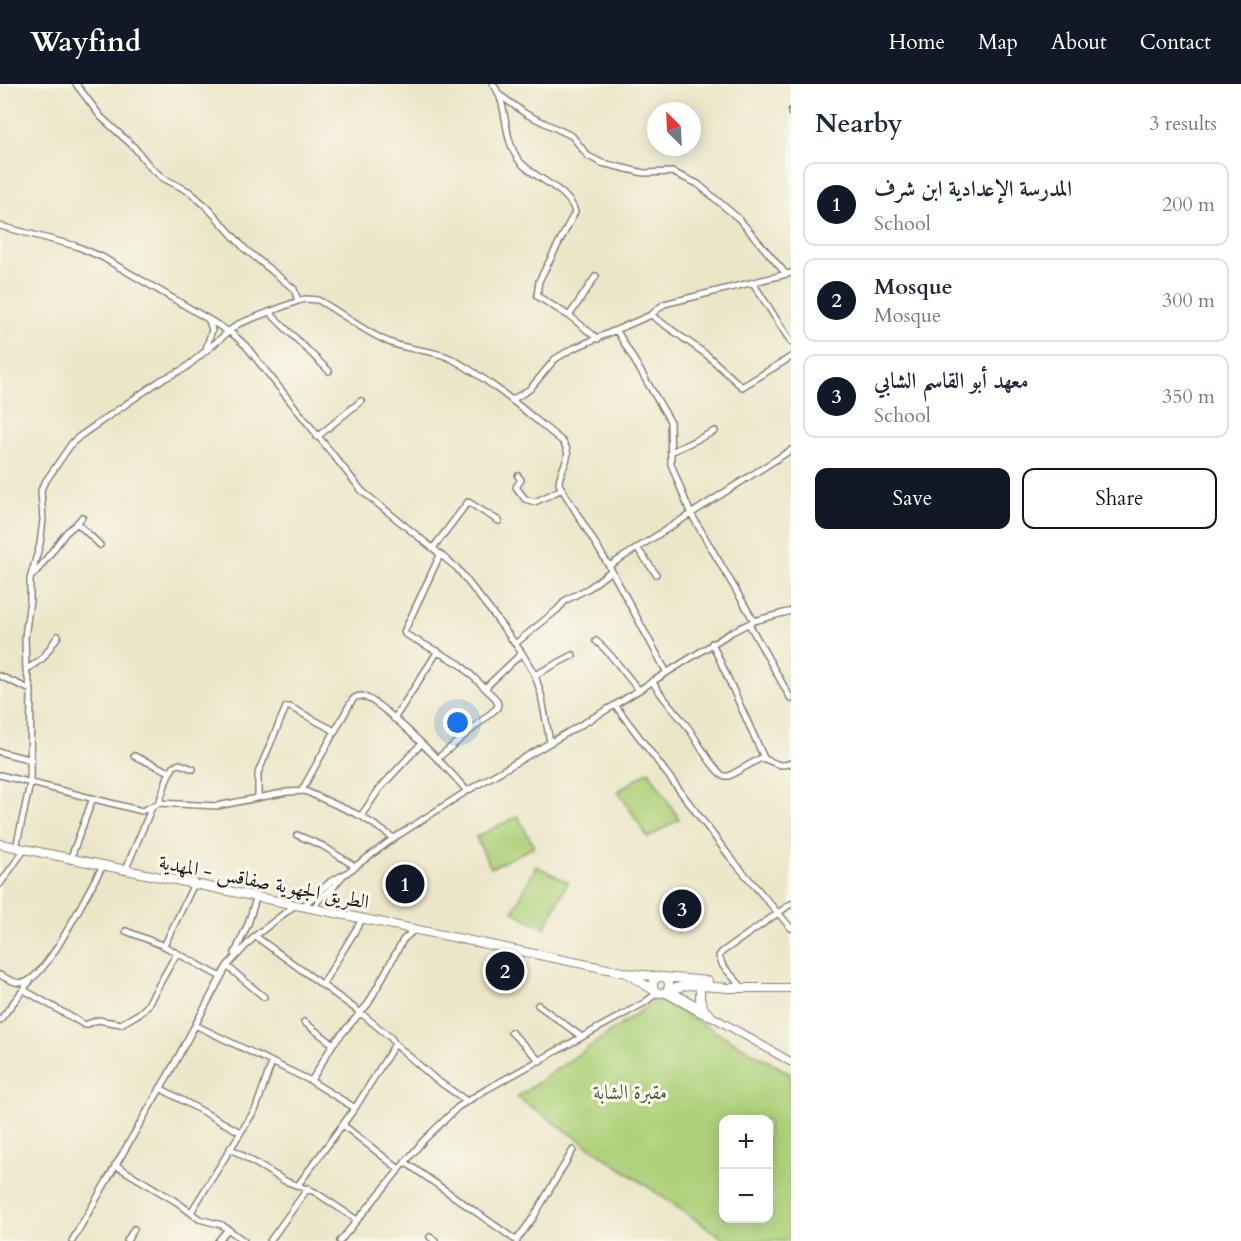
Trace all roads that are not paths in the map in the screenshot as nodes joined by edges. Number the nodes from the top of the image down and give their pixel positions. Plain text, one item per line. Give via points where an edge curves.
1 (76, 84) edge
2 (493, 84) edge
3 (501, 96) junction
4 (0, 226) edge
5 (788, 273) edge
6 (596, 276) dead end
7 (753, 283) junction
8 (298, 301) junction
9 (269, 312) junction
10 (651, 315) junction
11 (569, 316) junction
12 (208, 319) junction
13 (616, 331) junction
14 (228, 332) junction
15 (598, 339) junction
16 (791, 342) edge
17 (206, 350) junction
18 (791, 357) edge
19 (329, 371) dead end
20 (512, 400) junction
21 (361, 401) dead end
22 (715, 431) dead end
23 (317, 436) junction
24 (791, 450) edge
25 (671, 452) junction
26 (518, 477) dead end
27 (562, 489) junction
28 (690, 512) junction
29 (82, 518) dead end
30 (499, 521) dead end
31 (78, 524) junction
32 (100, 545) dead end
33 (638, 548) junction
34 (433, 549) junction
35 (440, 555) junction
36 (610, 568) junction
37 (656, 574) dead end
38 (30, 579) junction
39 (791, 611) edge
40 (751, 622) junction
41 (58, 636) dead end
42 (596, 641) dead end
43 (712, 643) junction
44 (515, 644) junction
45 (438, 651) junction
46 (522, 653) junction
47 (573, 655) dead end
48 (26, 670) junction
49 (666, 671) junction
50 (535, 675) junction
51 (0, 676) edge
52 (652, 681) junction
53 (485, 688) junction
54 (638, 689) junction
55 (31, 690) junction
56 (791, 699) edge
57 (615, 705) junction
58 (394, 719) junction
59 (335, 731) junction
60 (550, 742) junction
61 (421, 744) junction
62 (0, 752) edge
63 (134, 756) dead end
64 (438, 758) junction
65 (764, 758) junction
66 (32, 760) junction
67 (791, 763) edge
68 (193, 769) dead end
69 (170, 772) junction
70 (0, 775) edge
71 (30, 784) junction
72 (302, 790) junction
73 (467, 791) junction
74 (258, 797) junction
75 (93, 798) junction
76 (159, 803) junction
77 (152, 807) junction
78 (361, 816) junction
79 (297, 835) dead end
80 (394, 838) junction
81 (0, 844) edge
82 (20, 849) junction
83 (70, 860) junction
84 (103, 866) junction
85 (356, 867) junction
86 (125, 871) junction
87 (345, 874) junction
88 (336, 882) junction
89 (0, 884) edge
90 (194, 884) junction
91 (256, 898) junction
92 (791, 904) edge
93 (298, 906) junction
94 (314, 909) junction
95 (778, 913) junction
96 (342, 914) junction
97 (363, 918) junction
98 (791, 928) edge
99 (414, 930) junction
100 (126, 931) dead end
101 (255, 936) junction
102 (164, 946) junction
103 (177, 953) junction
104 (232, 960) junction
105 (227, 966) junction
106 (627, 973) junction
107 (0, 975) edge
108 (33, 977) junction
109 (221, 977) junction
110 (662, 977) junction
111 (700, 983) junction
112 (322, 985) junction
113 (742, 987) junction
114 (791, 988) edge
115 (24, 990) junction
116 (662, 992) junction
117 (264, 997) dead end
118 (538, 1005) dead end
119 (704, 1009) junction
120 (361, 1013) junction
121 (713, 1017) junction
122 (0, 1020) edge
123 (304, 1022) dead end
124 (195, 1025) junction
125 (511, 1032) dead end
126 (582, 1037) junction
127 (333, 1044) junction
128 (395, 1044) junction
129 (540, 1061) junction
130 (272, 1062) junction
131 (791, 1062) edge
132 (311, 1081) junction
133 (160, 1088) junction
134 (467, 1101) junction
135 (355, 1108) junction
136 (343, 1125) junction
137 (240, 1132) junction
138 (230, 1148) junction
139 (573, 1150) dead end
140 (405, 1162) junction
141 (115, 1165) junction
142 (399, 1169) junction
143 (298, 1185) junction
144 (308, 1188) junction
145 (191, 1212) junction
146 (357, 1220) junction
147 (134, 1229) dead end
148 (228, 1229) junction
149 (72, 1241) edge
150 (128, 1241) edge
151 (218, 1241) edge
152 (244, 1241) edge
153 (270, 1241) edge
154 (340, 1241) edge
155 (516, 1241) edge

1 - 8 street via 101,117 151,168 207,207 245,249 294,289
2 - 3 street
3 - 5 street via 526,114 572,136 588,156 602,163 644,173 672,172 698,184 739,219
3 - 11 street via 508,136 518,159 574,208 575,216 537,290 540,299
4 - 12 street via 96,254
5 - 7 street
6 - 11 street
7 - 10 street via 671,301
7 - 16 street
8 - 9 street
8 - 20 street via 318,300 383,340 452,359
9 - 14 street
9 - 19 street
10 - 13 street
10 - 18 street via 707,355 742,387
11 - 15 street
12 - 14 street
12 - 17 street via 212,330
13 - 15 street
13 - 25 street via 670,421
14 - 17 street
14 - 23 street via 246,346
15 - 20 street via 555,359 530,390
17 - 38 street via 184,369 161,380 72,443 41,488 43,520
20 - 27 street via 567,447 568,456 559,479
21 - 23 street
22 - 25 street
23 - 34 street via 362,491
24 - 28 street
25 - 28 street via 671,464
26 - 27 street via 516,487 525,499 536,502
27 - 36 street
28 - 33 street
28 - 40 street
29 - 31 street
30 - 34 street via 467,502
31 - 32 street
31 - 38 street via 67,531
33 - 36 street
33 - 37 street
34 - 35 street
35 - 44 street via 461,574
35 - 45 street via 404,632
36 - 44 street
36 - 49 street
38 - 48 street
39 - 40 street
40 - 43 street
40 - 56 street
41 - 48 street via 43,658
42 - 54 street
43 - 49 street
43 - 65 street
44 - 46 street
45 - 53 street via 460,664
45 - 58 street
46 - 50 street
46 - 53 street
47 - 50 street
48 - 55 street
49 - 52 street
50 - 60 street
51 - 55 street
52 - 54 street
52 - 65 street via 721,775 729,776
53 - 64 street via 498,702 497,708
54 - 57 street
55 - 66 street
57 - 60 street
57 - 95 street via 730,857
58 - 59 street via 359,696 352,700
58 - 61 street
59 - 72 street
59 - 74 street via 286,707 258,774
60 - 73 street
61 - 64 street
61 - 78 street via 380,788
62 - 66 street
63 - 69 street
64 - 73 street
65 - 67 street via 778,766
66 - 71 street
68 - 69 street via 178,764
69 - 76 street
70 - 71 street
71 - 75 street
71 - 82 street
72 - 74 street
72 - 78 street
73 - 80 street
74 - 76 street via 217,806
75 - 77 street via 142,811
75 - 83 street
76 - 77 street
77 - 86 street
78 - 80 street
79 - 85 street
80 - 85 street
81 - 82 main road, الطريق الجهوية صفاقس - المهدية
82 - 83 main road, الطريق الجهوية صفاقس - المهدية
82 - 89 street
83 - 84 main road, الطريق الجهوية صفاقس - المهدية
84 - 86 main road, الطريق الجهوية صفاقس - المهدية
84 - 108 street via 71,926
85 - 87 street
86 - 90 main road, الطريق الجهوية صفاقس - المهدية
87 - 88 street
87 - 93 street
88 - 94 street
88 - 96 street via 331,901
90 - 91 main road, الطريق الجهوية صفاقس - المهدية
90 - 102 street
91 - 93 main road, الطريق الجهوية صفاقس - المهدية
91 - 104 street
92 - 95 street
93 - 94 main road, الطريق الجهوية صفاقس - المهدية
93 - 101 street
94 - 96 main road, الطريق الجهوية صفاقس - المهدية
95 - 98 street
95 - 113 street via 719,956
96 - 97 main road, الطريق الجهوية صفاقس - المهدية
97 - 99 main road, الطريق الجهوية صفاقس - المهدية
97 - 112 street
99 - 106 main road, الطريق الجهوية صفاقس - المهدية
99 - 120 street via 403,940
100 - 102 street
101 - 104 street
101 - 112 street
102 - 103 street
103 - 109 street
103 - 115 street via 147,1006 121,1024 98,1020 85,1025
104 - 105 street
105 - 109 street
105 - 117 street
106 - 110 main road, الطريق الجهوية صفاقس - المهدية
106 - 116 main road, الطريق الجهوية صفاقس - المهدية
107 - 108 street via 20,983
108 - 115 street
109 - 124 street
110 - 111 main road, الطريق الجهوية صفاقس - المهدية
110 - 116 main road via 669,982
110 - 116 main road via 653,984
111 - 113 main road, الطريق الجهوية صفاقس - المهدية
111 - 116 main road, الطريق الجهوية صفاقس - المهدية
111 - 119 main road
112 - 120 street
113 - 114 main road, الطريق الجهوية صفاقس - المهدية
115 - 122 street
116 - 119 main road
116 - 121 main road
116 - 126 street
118 - 126 street
119 - 121 main road
120 - 127 street
120 - 128 street
121 - 131 main road
123 - 127 street
124 - 130 street
124 - 133 street
125 - 129 street
126 - 129 street
127 - 132 street
128 - 134 street
128 - 135 street
129 - 134 street
130 - 132 street
130 - 137 street via 257,1106
132 - 135 street
133 - 137 street
133 - 141 street
134 - 140 street via 444,1119
135 - 136 street
136 - 142 street
136 - 143 street
137 - 138 street
138 - 143 street
138 - 145 street
139 - 155 street
140 - 142 street
140 - 155 street
141 - 145 street
141 - 149 street
142 - 146 street
143 - 144 street
144 - 146 street
144 - 153 street
145 - 148 street
146 - 154 street
147 - 150 street
148 - 151 street
148 - 152 street

